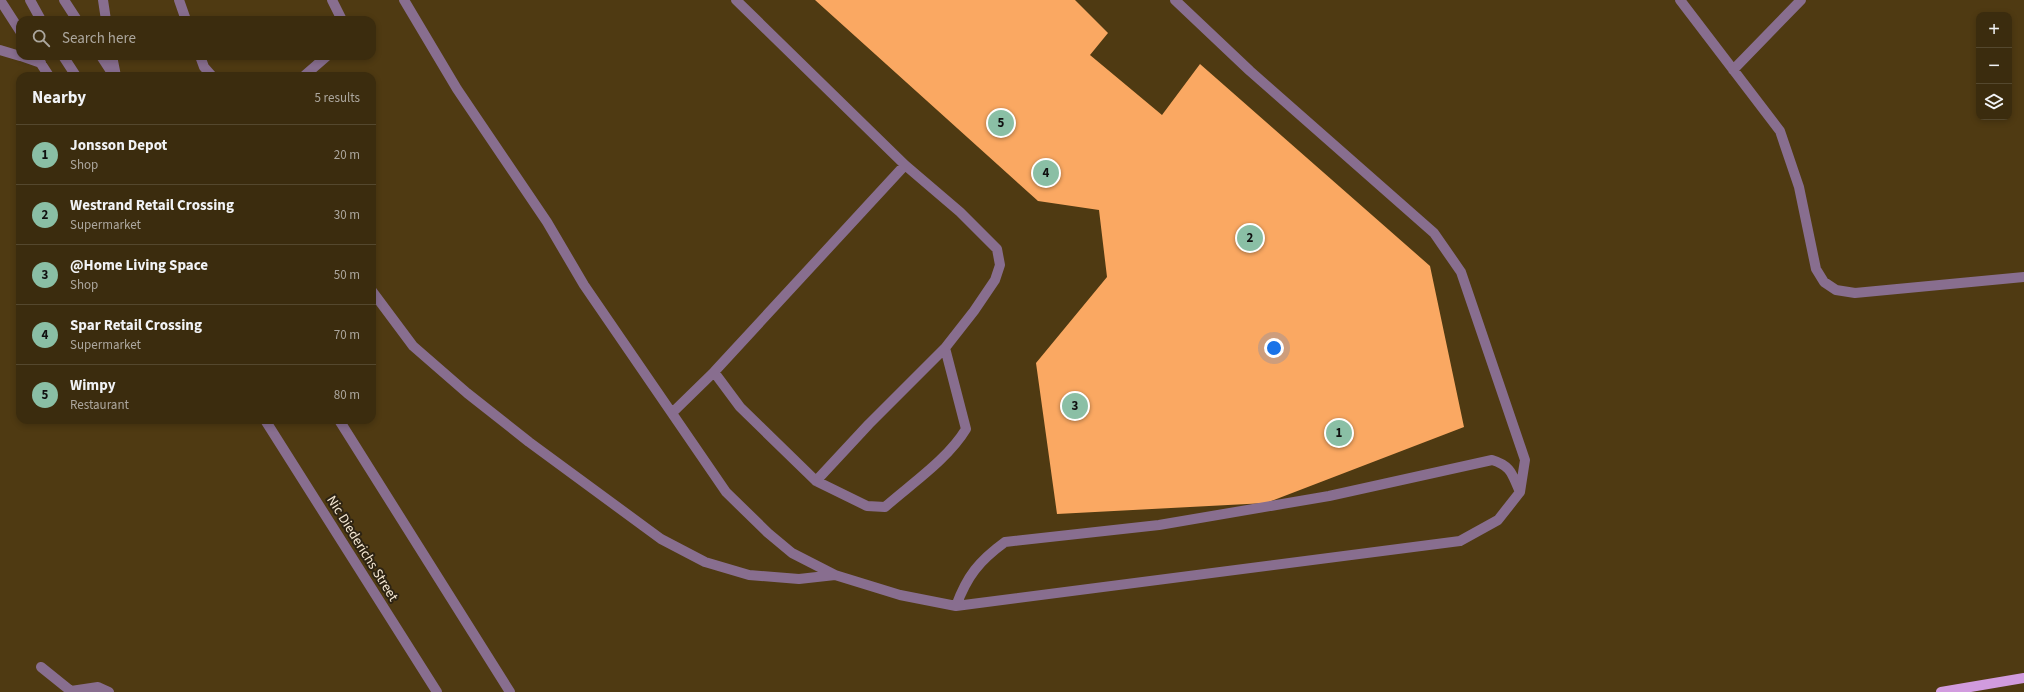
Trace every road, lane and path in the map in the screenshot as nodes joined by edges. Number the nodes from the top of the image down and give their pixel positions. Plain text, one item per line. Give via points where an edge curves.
1 (0, 0) edge
2 (30, 0) edge
3 (64, 0) edge
4 (103, 0) edge
5 (179, 0) edge
6 (332, 0) edge
7 (404, 0) edge
8 (736, 0) edge
9 (1175, 0) edge
10 (1680, 0) edge
11 (1801, 0) edge
12 (39, 16) edge
13 (74, 16) edge
14 (105, 16) edge
15 (185, 16) edge
16 (340, 16) edge
17 (16, 25) edge
18 (0, 50) edge
19 (16, 55) edge
20 (39, 60) edge
21 (66, 60) edge
22 (104, 60) edge
23 (113, 60) edge
24 (201, 60) edge
25 (323, 60) edge
26 (1733, 70) junction
27 (46, 72) edge
28 (73, 72) edge
29 (112, 72) edge
30 (114, 72) edge
31 (208, 72) edge
32 (309, 72) edge
33 (905, 165) junction
34 (2024, 277) edge
35 (376, 296) edge
36 (944, 348) junction
37 (714, 372) junction
38 (672, 413) junction
39 (269, 424) edge
40 (342, 424) edge
41 (816, 481) junction
42 (1520, 492) junction
43 (835, 575) junction
44 (956, 606) junction
45 (41, 667) dead end
46 (2024, 678) edge
47 (71, 692) edge
48 (109, 692) edge
49 (437, 692) edge
50 (510, 692) edge
51 (1941, 692) edge

1 - 17 street
2 - 12 street
3 - 13 street
4 - 14 street
5 - 15 street
6 - 16 street
7 - 38 street via 457,89 547,222 584,286
8 - 33 street
9 - 42 street via 1250,71 1434,233 1461,272 1525,460
10 - 26 street
11 - 26 street
18 - 19 street
20 - 27 street
21 - 28 street
22 - 29 street
23 - 30 street
24 - 31 street
25 - 32 street
26 - 34 street via 1780,131 1799,187 1816,269 1824,282 1836,290 1855,293
33 - 36 street via 960,212 997,249 1000,265 995,280
33 - 37 street
35 - 43 street via 412,346 467,394 661,539 705,562 749,575 799,579
36 - 41 street
36 - 41 street via 966,429 959,440 886,508 867,506
37 - 38 street
37 - 41 street via 740,407
38 - 43 street via 726,492 792,553
39 - 49 street, Nic Diederichs Street
40 - 50 street
42 - 44 street via 1498,520 1460,541
42 - 44 street via 1512,473 1504,463 1492,460 1329,496 1159,525 1005,542 988,554 973,571
43 - 44 street via 900,595
45 - 47 street
46 - 51 main road
47 - 48 street via 98,687

